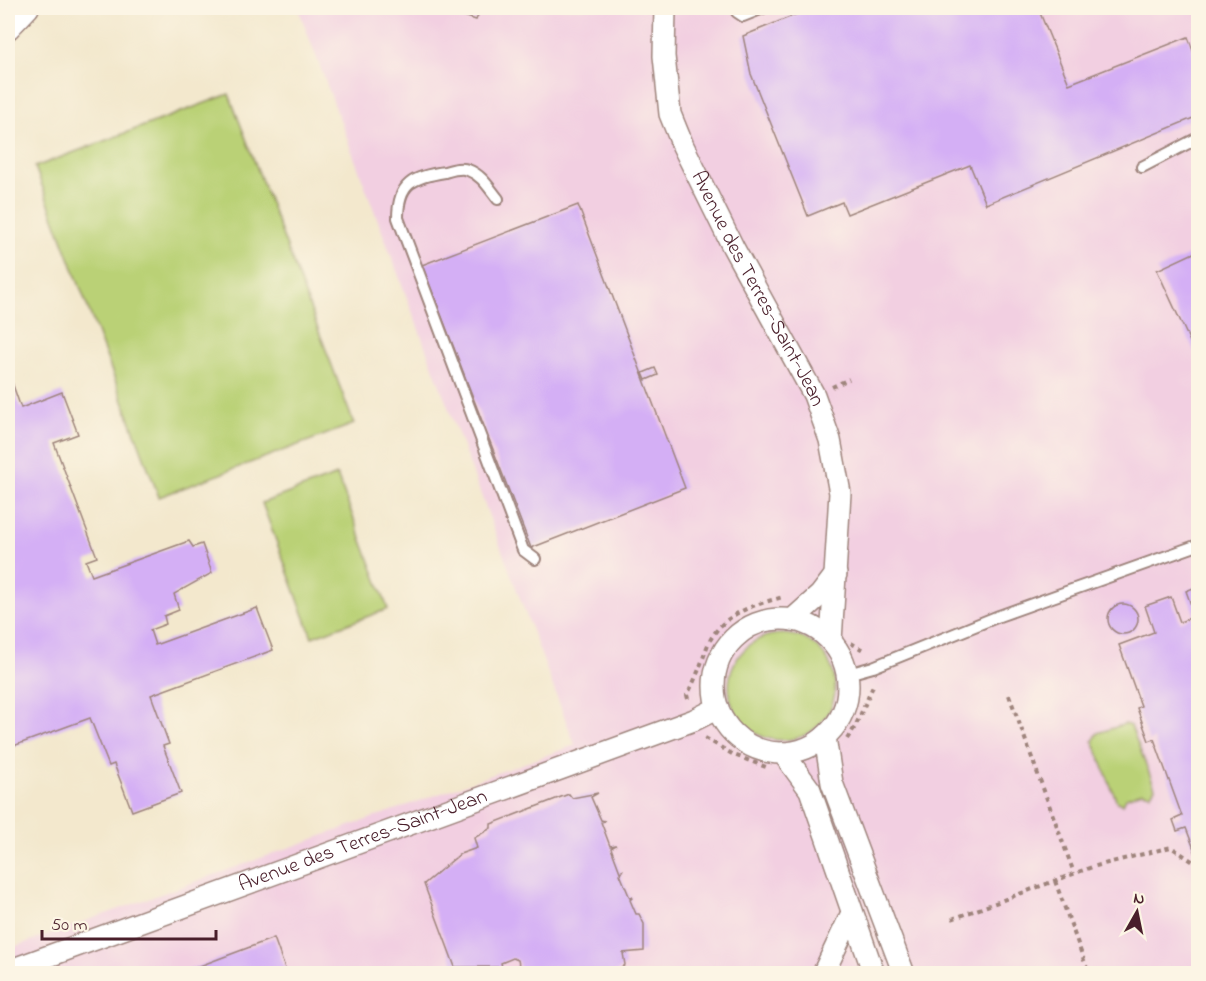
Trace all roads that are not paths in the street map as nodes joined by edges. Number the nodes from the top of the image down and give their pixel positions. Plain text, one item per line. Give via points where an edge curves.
1 (28, 8) edge
2 (665, 8) edge
3 (763, 8) edge
4 (739, 11) edge
5 (8, 29) edge
6 (1198, 138) edge
7 (1142, 167) dead end
8 (498, 200) dead end
9 (1198, 545) edge
10 (535, 559) dead end
11 (836, 574) junction
12 (792, 620) junction
13 (839, 638) junction
14 (848, 674) junction
15 (718, 708) junction
16 (834, 741) junction
17 (778, 761) junction
18 (852, 913) junction
19 (8, 971) edge
20 (823, 974) edge
21 (874, 974) edge
22 (904, 974) edge

1 - 5 street
2 - 11 street, Avenue des Terres-Saint-Jean via 664,56 670,114 733,247 814,395 830,440 840,493
3 - 4 lane
6 - 7 lane
8 - 10 lane via 479,176 465,168 423,175 401,194 398,218 523,550
9 - 14 lane
11 - 12 street
11 - 13 street, Avenue des Terres-Saint-Jean
12 - 13 street
12 - 15 street via 753,625 730,644 716,670
13 - 14 street
14 - 16 street via 848,697
15 - 17 street via 728,727 743,741
15 - 19 street, Avenue des Terres-Saint-Jean
16 - 17 street
16 - 22 street via 832,783
17 - 18 street via 810,790
18 - 20 street
18 - 21 street

